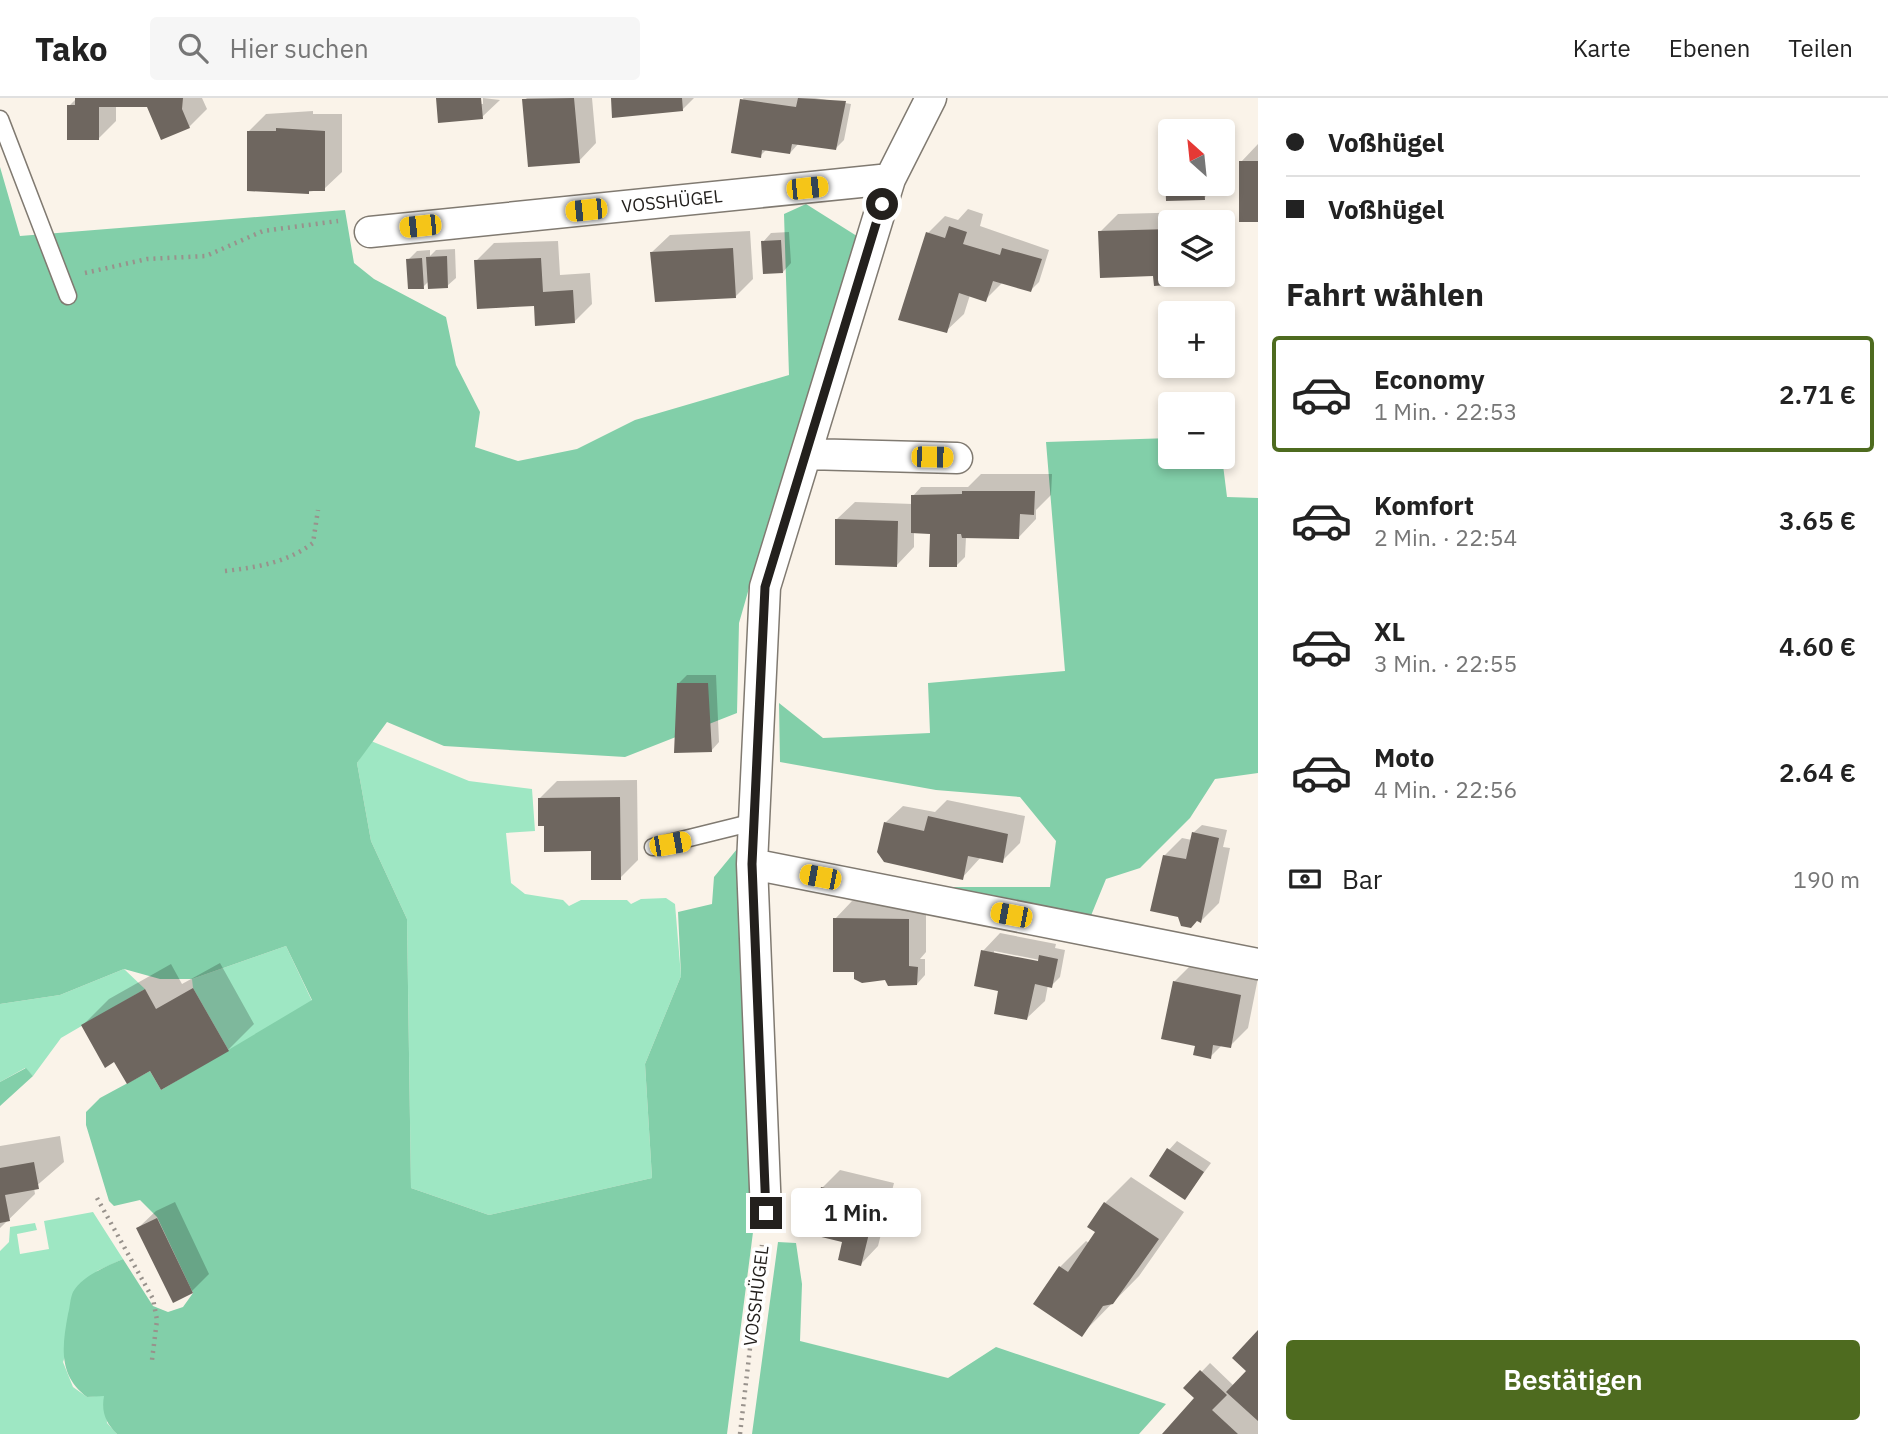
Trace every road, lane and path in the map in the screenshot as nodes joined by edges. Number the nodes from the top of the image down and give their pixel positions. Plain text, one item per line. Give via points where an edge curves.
1 (931, 98) edge
2 (0, 119) edge
3 (890, 179) junction
4 (370, 232) joint
5 (61, 279) junction
6 (68, 296) dead end
7 (806, 454) junction
8 (957, 458) dead end
9 (318, 510) dead end
10 (225, 571) dead end
11 (754, 822) junction
12 (653, 847) dead end
13 (752, 864) junction
14 (1258, 964) edge
15 (97, 1198) dead end
16 (766, 1213) joint
17 (152, 1360) dead end
18 (740, 1434) edge

1 - 3 street
2 - 5 lane
3 - 4 street, VOSSHÜGEL
3 - 7 street
4 - 5 path via 353,220 263,231 206,256 147,259
5 - 6 lane
7 - 8 street
7 - 11 street via 765,587
9 - 10 path via 313,542 295,556
11 - 12 lane
11 - 13 street
13 - 14 street
13 - 16 street
15 - 17 path via 153,1299 157,1320
16 - 18 path, VOSSHÜGEL

